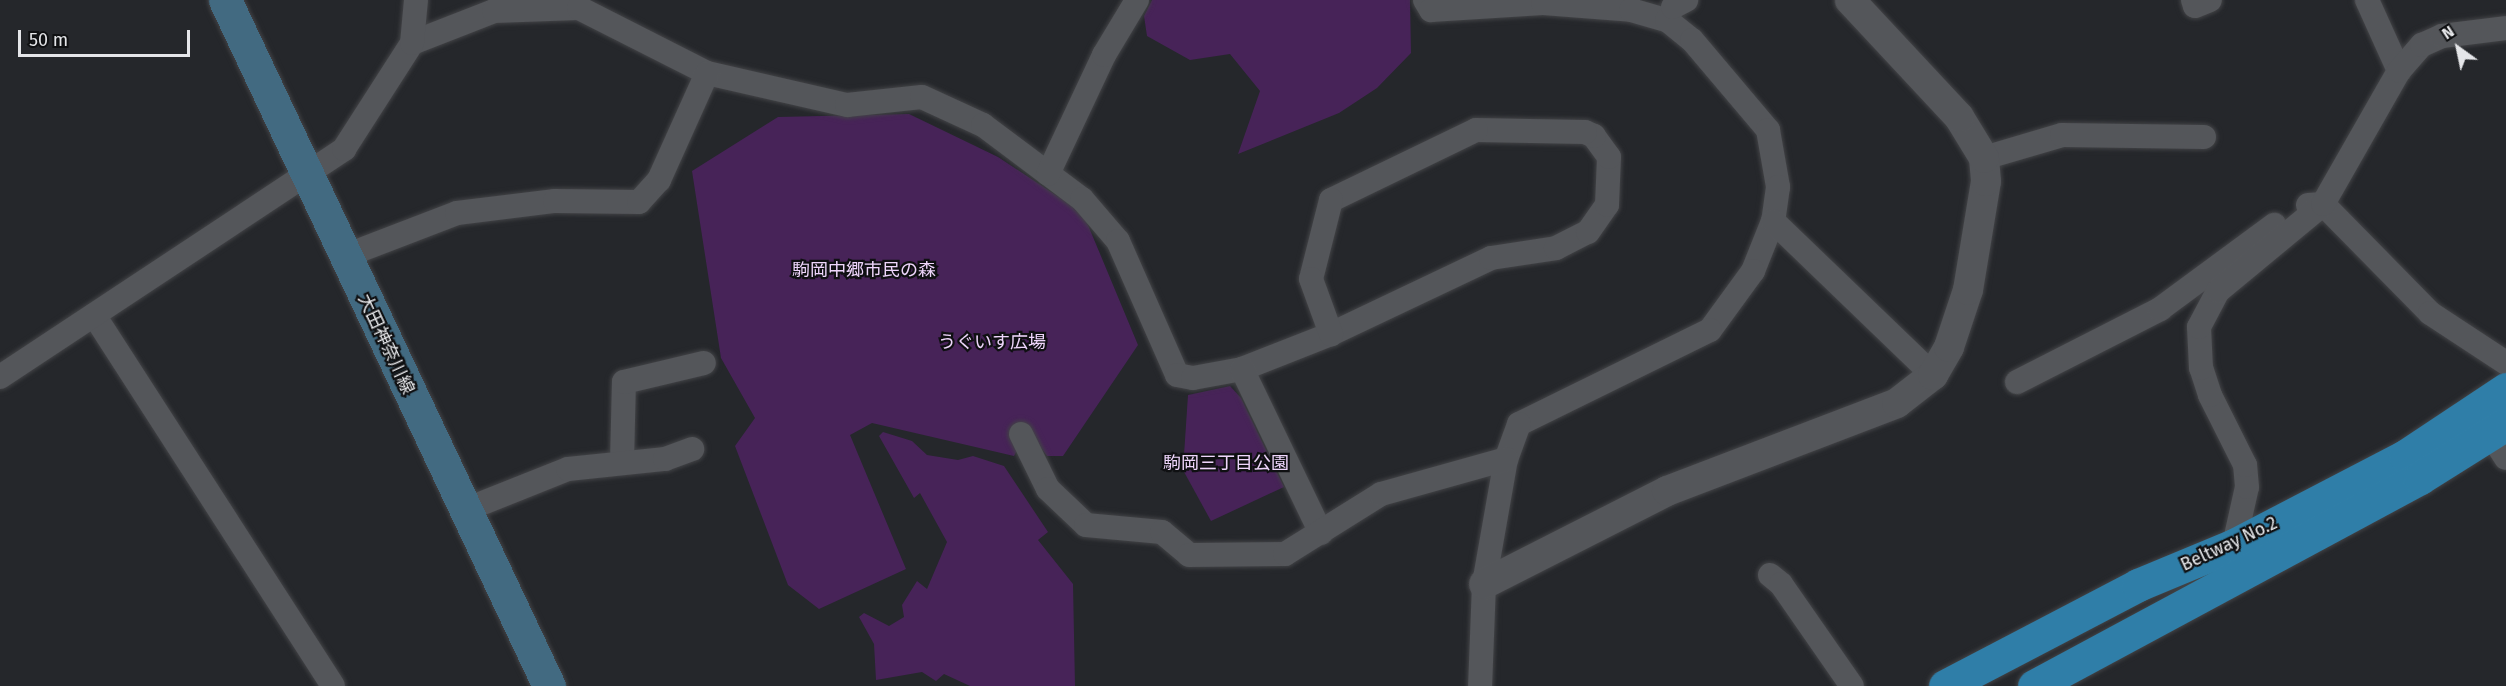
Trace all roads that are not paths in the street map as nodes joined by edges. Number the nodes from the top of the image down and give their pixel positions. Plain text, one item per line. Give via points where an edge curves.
1 (225, 0) edge
2 (416, 0) edge
3 (1137, 0) edge
4 (1425, 0) edge
5 (1850, 0) edge
6 (2193, 0) edge
7 (2210, 0) edge
8 (2367, 0) edge
9 (1534, 2) edge
10 (578, 4) edge
11 (1674, 7) edge
12 (2506, 28) edge
13 (412, 43) junction
14 (2399, 71) junction
15 (707, 74) junction
16 (2204, 137) dead end
17 (1984, 158) junction
18 (306, 173) junction
19 (1048, 174) junction
20 (2323, 204) junction
21 (1773, 221) junction
22 (345, 256) junction
23 (94, 315) junction
24 (1331, 334) junction
25 (704, 363) dead end
26 (2506, 363) edge
27 (1242, 369) junction
28 (1934, 375) junction
29 (0, 377) edge
30 (2017, 382) dead end
31 (2506, 388) edge
32 (1021, 434) dead end
33 (2501, 439) edge
34 (692, 449) dead end
35 (1506, 459) junction
36 (622, 462) junction
37 (465, 510) junction
38 (1321, 533) junction
39 (2234, 545) junction
40 (1770, 575) dead end
41 (1484, 584) junction
42 (540, 682) edge
43 (333, 686) edge
44 (1480, 686) edge
45 (1852, 686) edge
46 (1945, 686) edge
47 (2034, 686) edge

1 - 18 main road, 大田神奈川線
2 - 13 street
3 - 19 street via 1104,55
4 - 9 street via 1431,10
5 - 17 street via 1959,117
6 - 7 street via 2195,6
8 - 14 street
9 - 11 street via 1631,10
10 - 13 street via 494,11
10 - 15 street
11 - 21 street via 1692,40 1768,130 1778,187
12 - 14 street via 2442,36 2422,45
13 - 18 street via 344,149
14 - 20 street
15 - 19 street via 847,105 922,97 982,125
15 - 22 street via 659,180 639,202 555,201 457,213
16 - 17 street via 2062,135
17 - 28 street via 1986,181 1968,290 1949,347
18 - 22 main road, 大田神奈川線
18 - 23 street
19 - 27 street via 1082,199 1118,241 1177,375 1192,378
20 - 26 street via 2430,313
20 - 30 street via 2302,205 2160,309
20 - 39 street via 2218,291 2199,327 2201,368 2210,395 2246,465 2247,487
21 - 28 street
21 - 35 street via 1753,271 1710,330 1519,424
22 - 37 main road, 大田神奈川線
23 - 29 street
23 - 43 street
24 - 24 street via 1491,258 1556,248 1588,232 1607,205 1609,157 1594,136 1585,132 1476,130 1332,200 1311,279
24 - 27 street
25 - 36 street via 624,382
27 - 38 street
28 - 41 street via 1897,403 1667,491
31 - 39 main road, Beltway No.2 via 2404,456
32 - 38 street via 1048,489 1086,525 1162,532 1190,555 1285,554
33 - 47 main road, Beltway No.2 via 2420,478
34 - 36 street via 665,459
35 - 38 street via 1381,494
35 - 41 street
36 - 37 street via 568,469
37 - 42 main road, 大田神奈川線
39 - 46 main road, Beltway No.2 via 2138,585
40 - 45 street via 1781,584
41 - 44 street

